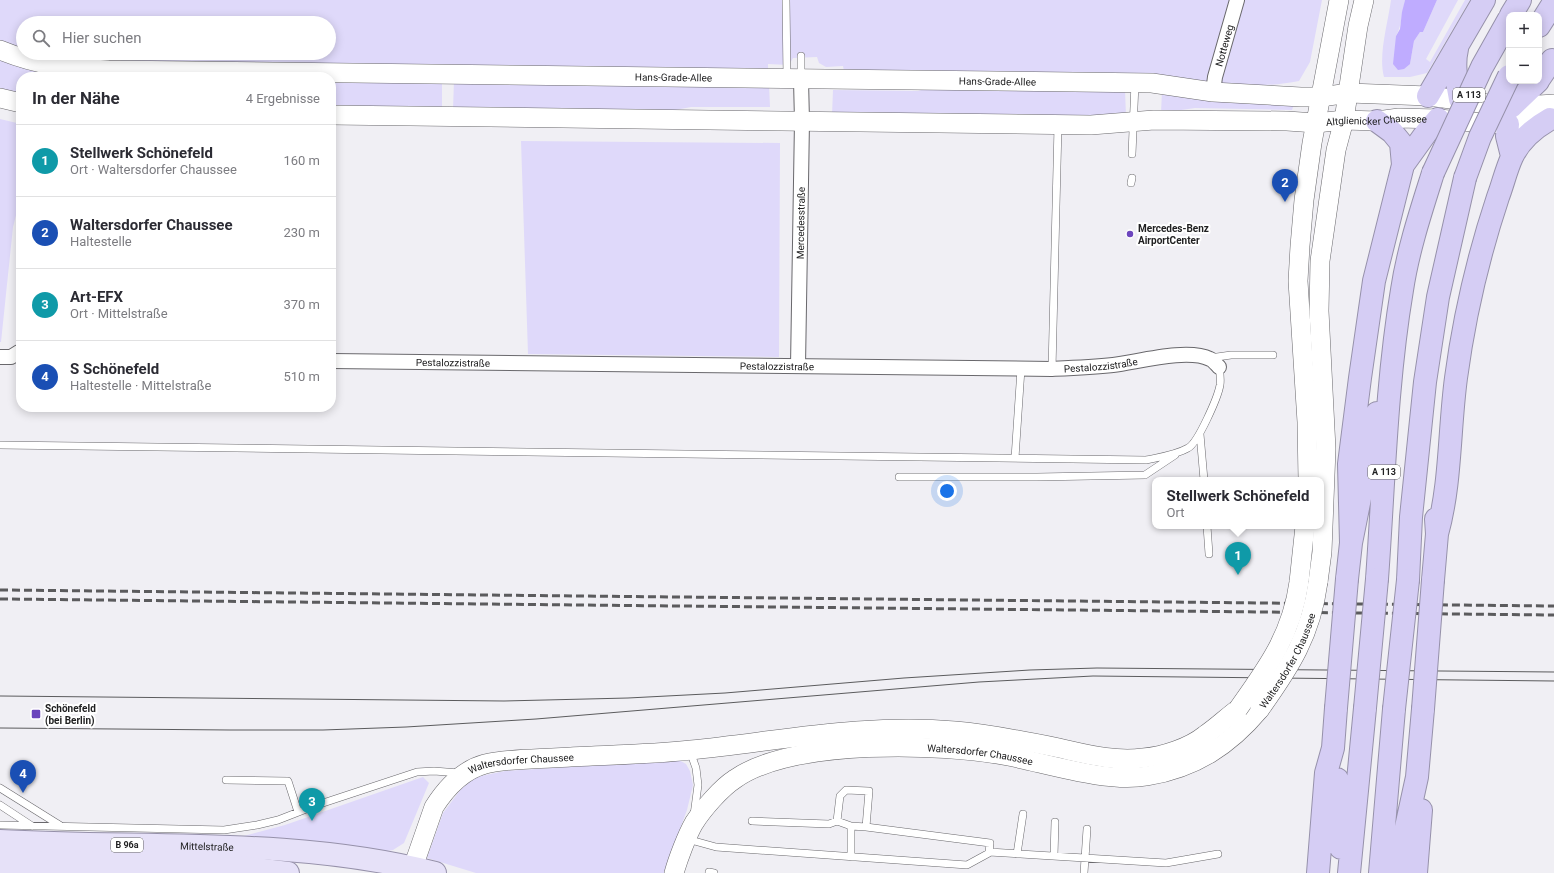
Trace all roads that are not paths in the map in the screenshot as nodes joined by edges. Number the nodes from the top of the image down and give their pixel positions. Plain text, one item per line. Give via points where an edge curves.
1 (786, 0) edge
2 (1238, 0) edge
3 (1339, 0) edge
4 (1364, 0) edge
5 (1484, 0) edge
6 (1514, 10) edge
7 (1459, 44) junction
8 (0, 50) edge
9 (16, 56) edge
10 (801, 56) dead end
11 (27, 60) edge
12 (1553, 64) edge
13 (65, 72) edge
14 (82, 72) edge
15 (246, 72) edge
16 (336, 73) edge
17 (1542, 76) edge
18 (794, 80) junction
19 (1506, 82) edge
20 (1135, 83) junction
21 (1534, 84) edge
22 (1213, 92) junction
23 (1349, 93) junction
24 (1428, 96) junction
25 (1321, 97) junction
26 (0, 98) edge
27 (1460, 99) junction
28 (16, 102) edge
29 (1505, 112) junction
30 (1553, 114) edge
31 (336, 115) edge
32 (1438, 119) junction
33 (1344, 120) junction
34 (802, 121) junction
35 (1377, 121) junction
36 (1133, 122) junction
37 (1480, 122) junction
38 (1316, 123) junction
39 (1058, 124) junction
40 (1132, 154) dead end
41 (1512, 156) junction
42 (1403, 165) junction
43 (16, 353) edge
44 (1272, 355) dead end
45 (0, 357) edge
46 (336, 361) edge
47 (1213, 362) junction
48 (1391, 365) junction
49 (798, 366) junction
50 (1021, 369) junction
51 (1052, 369) junction
52 (1425, 382) junction
53 (1200, 433) junction
54 (0, 445) edge
55 (1180, 452) junction
56 (1015, 458) junction
57 (899, 477) dead end
58 (1204, 477) edge
59 (1308, 477) edge
60 (1324, 500) edge
61 (1207, 529) edge
62 (1305, 529) edge
63 (1323, 529) edge
64 (1437, 534) junction
65 (1350, 543) junction
66 (1209, 554) dead end
67 (1333, 748) junction
68 (690, 750) junction
69 (464, 774) junction
70 (1417, 777) junction
71 (226, 780) dead end
72 (0, 788) edge
73 (0, 806) edge
74 (298, 812) junction
75 (1023, 814) dead end
76 (752, 821) dead end
77 (837, 821) junction
78 (1055, 822) dead end
79 (32, 826) junction
80 (851, 826) junction
81 (66, 827) junction
82 (866, 827) junction
83 (1, 828) edge
84 (1087, 829) dead end
85 (690, 831) junction
86 (989, 852) junction
87 (1017, 854) junction
88 (1218, 854) dead end
89 (1054, 856) junction
90 (851, 857) junction
91 (1085, 858) junction
92 (0, 862) edge
93 (412, 871) edge
94 (288, 873) edge
95 (435, 873) edge
96 (674, 873) edge
97 (1084, 873) edge
98 (1318, 873) edge
99 (1349, 873) edge
100 (1380, 873) edge
101 (1396, 873) edge
102 (1416, 873) edge

1 - 18 lane
2 - 22 street, Notteweg via 1215,77
3 - 25 main road
4 - 23 main road, Waltersdorfer Chaussee
5 - 7 highway
6 - 48 highway, A 113, bridge via 1482,67 1433,173 1402,288
7 - 24 highway
7 - 27 highway via 1455,59
8 - 9 main road, Hans-Grade-Allee
10 - 18 lane
11 - 13 main road, Hans-Grade-Allee
12 - 17 highway
14 - 15 main road, Hans-Grade-Allee
16 - 18 main road, Hans-Grade-Allee
18 - 20 main road, Hans-Grade-Allee
18 - 34 street, Mercedesstraße
19 - 52 highway, A 113, bridge via 1480,136 1465,178 1438,297
20 - 22 main road, Hans-Grade-Allee
20 - 36 lane
21 - 29 highway
22 - 25 main road, Hans-Grade-Allee
23 - 24 main road, Altglienicker Chaussee
23 - 25 main road, Hans-Grade-Allee
23 - 33 main road, Waltersdorfer Chaussee
24 - 27 main road, Altglienicker Chaussee
25 - 38 main road
26 - 28 main road
27 - 29 main road, Altglienicker Chaussee
27 - 32 main road, Altglienicker Chaussee
27 - 37 main road
29 - 30 main road, Altglienicker Chaussee
29 - 37 main road, Altglienicker Chaussee
29 - 41 highway
30 - 41 highway via 1528,135
31 - 34 main road
32 - 35 main road, Altglienicker Chaussee via 1399,118
32 - 37 main road, Altglienicker Chaussee
32 - 42 highway
33 - 35 main road, Altglienicker Chaussee
33 - 38 main road, Altglienicker Chaussee
33 - 60 main road, Waltersdorfer Chaussee, bridge via 1336,150 1320,261 1326,449
34 - 39 main road
34 - 49 street, Mercedesstraße
35 - 42 highway via 1392,132 1401,143
36 - 38 main road via 1193,120
36 - 39 main road
36 - 40 lane
38 - 59 main road via 1304,200 1298,282
39 - 51 lane
41 - 64 highway via 1485,235 1468,314 1456,378 1443,512
42 - 65 highway via 1374,280 1360,378 1349,464
43 - 45 street via 11,357
44 - 47 lane via 1231,355
46 - 49 street, Pestalozzistraße
47 - 51 street, Pestalozzistraße via 1191,355 1114,365
47 - 53 lane via 1221,374 1220,386
48 - 65 highway via 1382,390
48 - 99 highway, A 113, bridge via 1377,579
49 - 50 street, Pestalozzistraße
50 - 51 street, Pestalozzistraße
50 - 56 lane
52 - 64 highway via 1435,406
52 - 100 highway, A 113, bridge
53 - 55 lane via 1190,448
53 - 58 lane
54 - 56 lane
55 - 56 lane via 1146,460
55 - 57 lane via 1145,475
61 - 66 lane
62 - 68 main road, Waltersdorfer Chaussee, bridge via 1297,599 1289,625 1276,652 1238,708 1204,737 1173,752 1140,759 1094,756 994,735 916,729 833,733
63 - 85 main road, Waltersdorfer Chaussee, bridge via 1322,552 1312,615 1292,663 1260,709 1235,735 1198,761 1178,769 1130,778 948,748 850,750 784,758 762,765 734,779 708,804
64 - 70 highway, bridge
65 - 67 highway, bridge
67 - 98 highway via 1326,773
67 - 99 highway via 1341,851
68 - 69 main road, Waltersdorfer Chaussee via 527,760 484,765
68 - 85 lane, Waltersdorfer Chaussee via 698,785
69 - 74 lane via 434,770 417,772
69 - 93 main road, Waltersdorfer Chaussee via 434,806
70 - 101 highway
70 - 102 highway via 1421,814
71 - 74 lane via 288,781
72 - 81 lane via 58,825
73 - 79 lane
74 - 81 lane via 257,825 224,830
75 - 87 lane
76 - 77 lane via 829,824
77 - 80 lane
77 - 82 lane via 840,796 846,790 869,791
78 - 89 lane
79 - 81 lane
79 - 83 lane
80 - 82 lane
80 - 90 lane
82 - 86 lane via 990,842
83 - 93 main road, Mittelstraße / B 96a via 83,844 210,846 336,855
84 - 91 lane
85 - 90 lane via 707,846
85 - 96 main road, Waltersdorfer Chaussee
86 - 87 lane
86 - 90 lane via 967,865
87 - 89 lane
88 - 91 lane via 1166,863
89 - 91 lane
91 - 97 lane
92 - 94 main road, Mittelstraße / B 96a via 185,863
93 - 95 main road, B 96a

